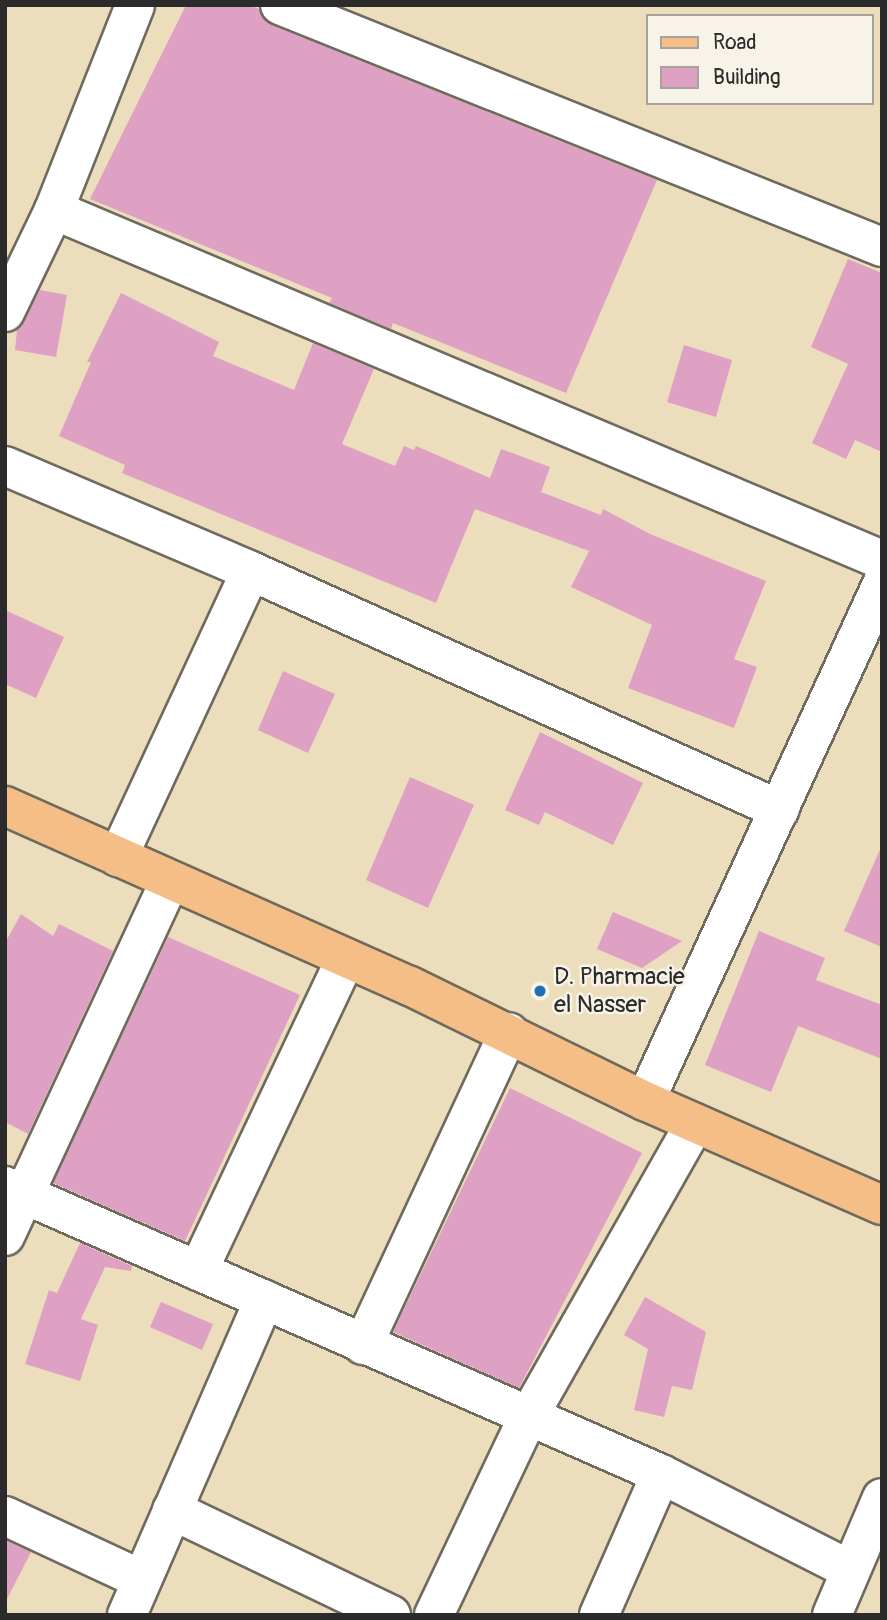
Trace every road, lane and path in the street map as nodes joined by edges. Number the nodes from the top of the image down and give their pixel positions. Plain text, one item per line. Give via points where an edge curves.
1 (135, 5) edge
2 (279, 5) edge
3 (54, 210) junction
4 (882, 247) edge
5 (5, 312) edge
6 (5, 466) edge
7 (882, 560) edge
8 (251, 570) junction
9 (882, 583) edge
10 (5, 806) edge
11 (780, 810) junction
12 (118, 857) junction
13 (170, 880) junction
14 (346, 958) junction
15 (509, 1032) junction
16 (645, 1101) junction
17 (695, 1123) junction
18 (14, 1190) edge
19 (882, 1205) edge
20 (5, 1236) edge
21 (198, 1271) junction
22 (264, 1300) junction
23 (363, 1345) junction
24 (527, 1419) junction
25 (661, 1474) junction
26 (882, 1498) edge
27 (172, 1510) junction
28 (5, 1516) edge
29 (850, 1570) junction
30 (142, 1580) junction
31 (127, 1615) edge
32 (391, 1615) edge
33 (434, 1615) edge
34 (598, 1615) edge
35 (832, 1615) edge

1 - 3 street
2 - 4 street
3 - 5 street
3 - 7 street
6 - 8 street
8 - 11 street
8 - 12 street
9 - 11 street
10 - 12 main road
11 - 16 street
12 - 13 main road
13 - 14 main road
13 - 18 street
14 - 15 main road
14 - 21 street
15 - 16 main road
15 - 23 street
16 - 17 main road
17 - 19 main road
17 - 24 street
18 - 20 street
18 - 21 street
21 - 22 street
22 - 23 street
22 - 27 street
23 - 24 street
24 - 25 street
24 - 33 street
25 - 29 street
25 - 34 street
26 - 29 street
27 - 30 street
27 - 32 street
28 - 30 street
29 - 35 street
30 - 31 street

